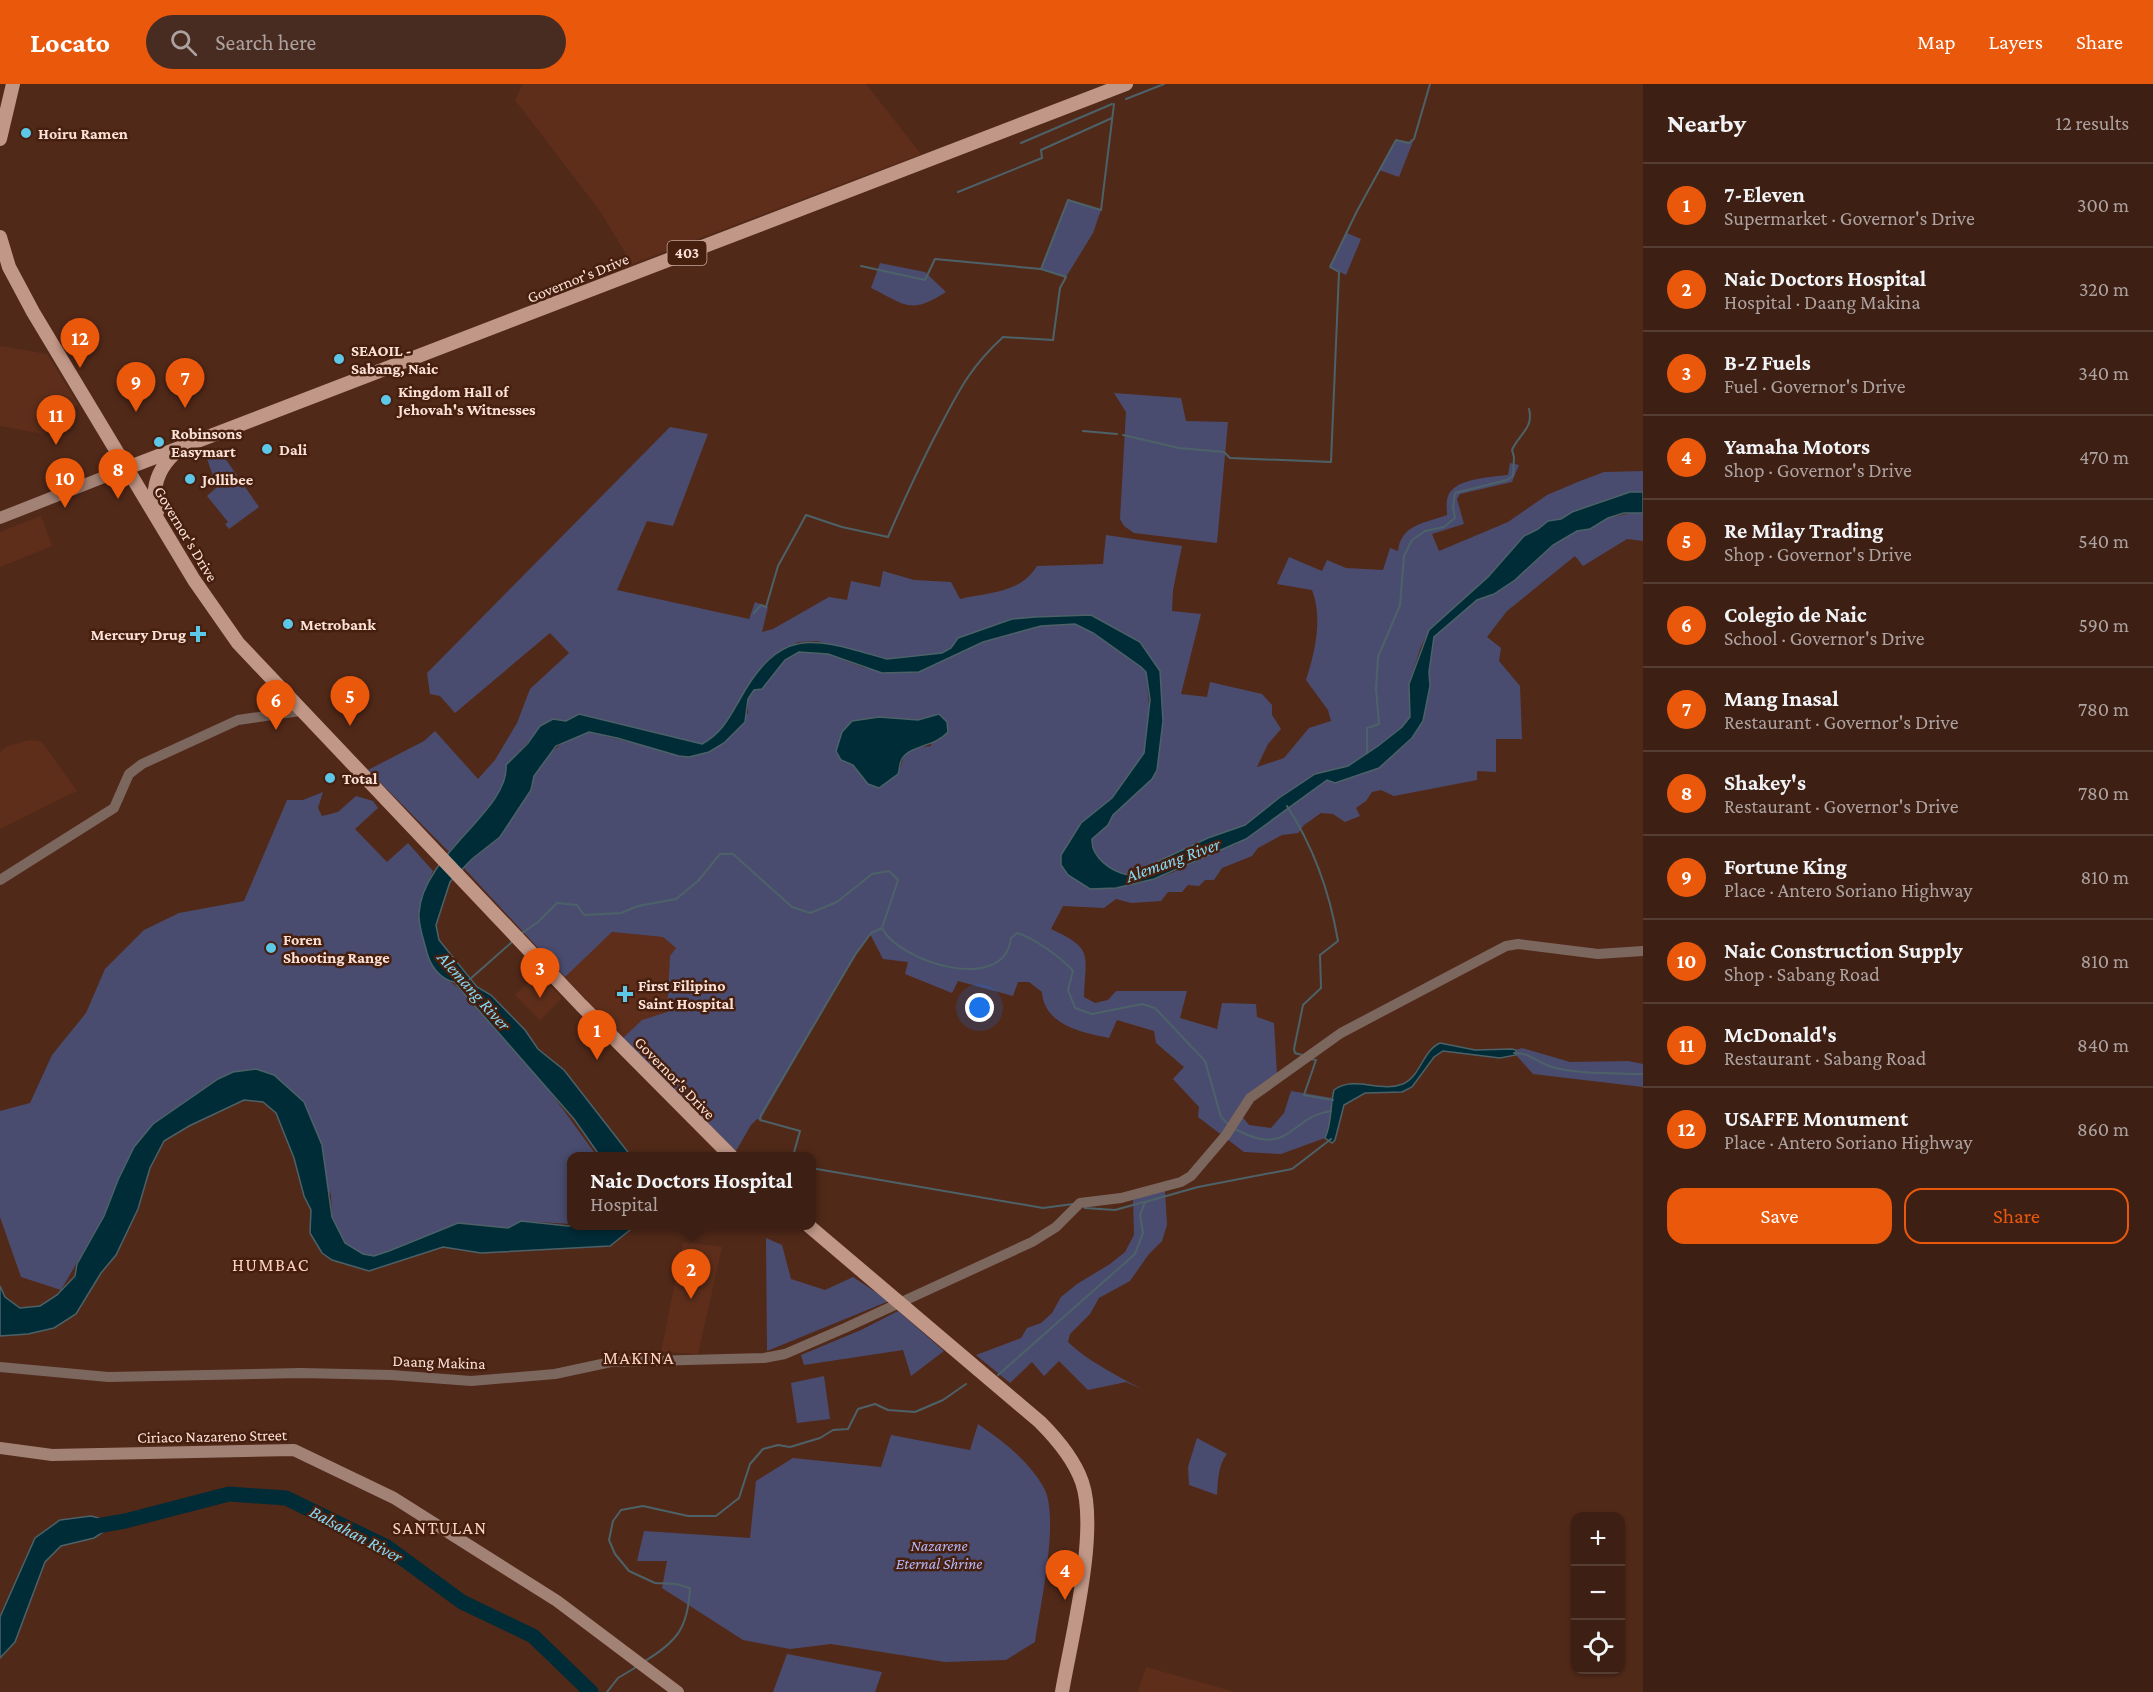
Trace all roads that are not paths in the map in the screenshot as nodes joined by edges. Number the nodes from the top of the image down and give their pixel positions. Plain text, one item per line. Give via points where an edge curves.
1 (13, 84) edge
2 (1126, 84) edge
3 (0, 139) edge
4 (0, 237) edge
5 (180, 449) junction
6 (127, 468) junction
7 (0, 518) edge
8 (160, 523) junction
9 (300, 711) junction
10 (0, 880) edge
11 (1643, 951) edge
12 (727, 1152) edge
13 (814, 1230) edge
14 (901, 1301) junction
15 (0, 1367) edge
16 (0, 1448) edge
17 (678, 1692) edge
18 (1062, 1692) edge

1 - 3 main road
2 - 5 main road, Governor's Drive / 403
4 - 6 main road via 18,284
5 - 6 main road, Governor's Drive / 403
5 - 8 main road via 161,468 155,484
6 - 7 main road, 403
6 - 8 main road, Governor's Drive
8 - 9 main road, Governor's Drive via 234,638
9 - 10 street via 238,720 142,764 129,774 114,808
9 - 12 main road, Governor's Drive
11 - 14 street, Daang Makina via 1598,954 1518,944 1506,946 1341,1033 1245,1105 1226,1135 1191,1176 1181,1182 1080,1203 1056,1227 1032,1242
13 - 14 main road
14 - 15 street, Daang Makina via 780,1356 611,1362 555,1374 482,1380 302,1373 108,1377
14 - 18 main road via 1040,1422 1067,1453 1079,1475 1087,1501 1087,1536
16 - 17 main road, Ciriaco Nazareno Street via 51,1455 294,1450 412,1509 557,1601

